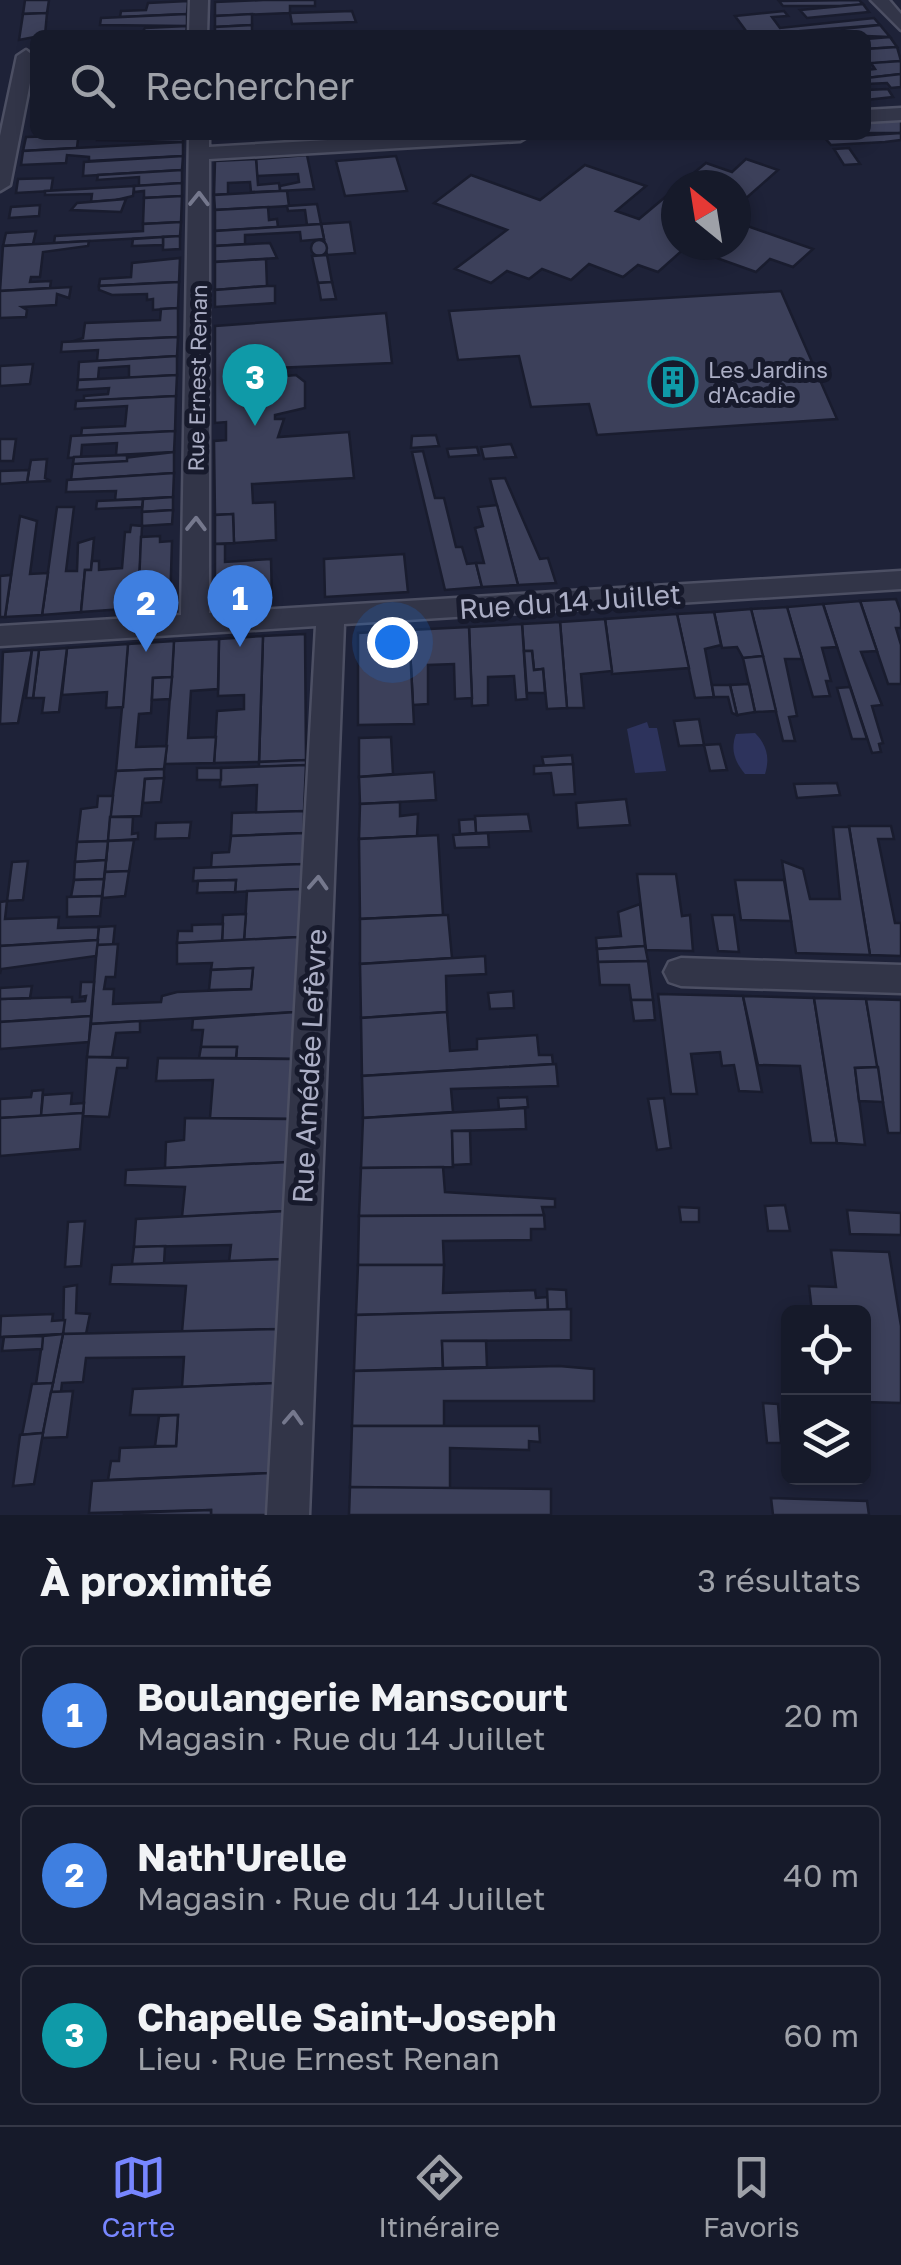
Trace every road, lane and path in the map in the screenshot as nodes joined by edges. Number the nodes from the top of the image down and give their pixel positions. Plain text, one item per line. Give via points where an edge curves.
1 (200, 0) edge
2 (880, 0) edge
3 (901, 25) edge
4 (198, 30) edge
5 (30, 56) edge
6 (0, 58) edge
7 (30, 60) edge
8 (901, 114) edge
9 (871, 116) edge
10 (342, 140) edge
11 (200, 144) edge
12 (0, 186) edge
13 (901, 580) edge
14 (330, 617) junction
15 (194, 621) junction
16 (0, 636) edge
17 (681, 972) dead end
18 (901, 980) edge
19 (288, 1515) edge

1 - 4 street
2 - 3 street
5 - 6 street
7 - 12 street
8 - 9 street
10 - 11 street
15 -> 11 street, Rue Ernest Renan
13 - 14 street, Rue du 14 Juillet
14 - 15 street, Rue du 14 Juillet
19 -> 14 street, Rue Amédée Lefèvre
15 - 16 street, Rue du 14 Juillet
17 - 18 street

